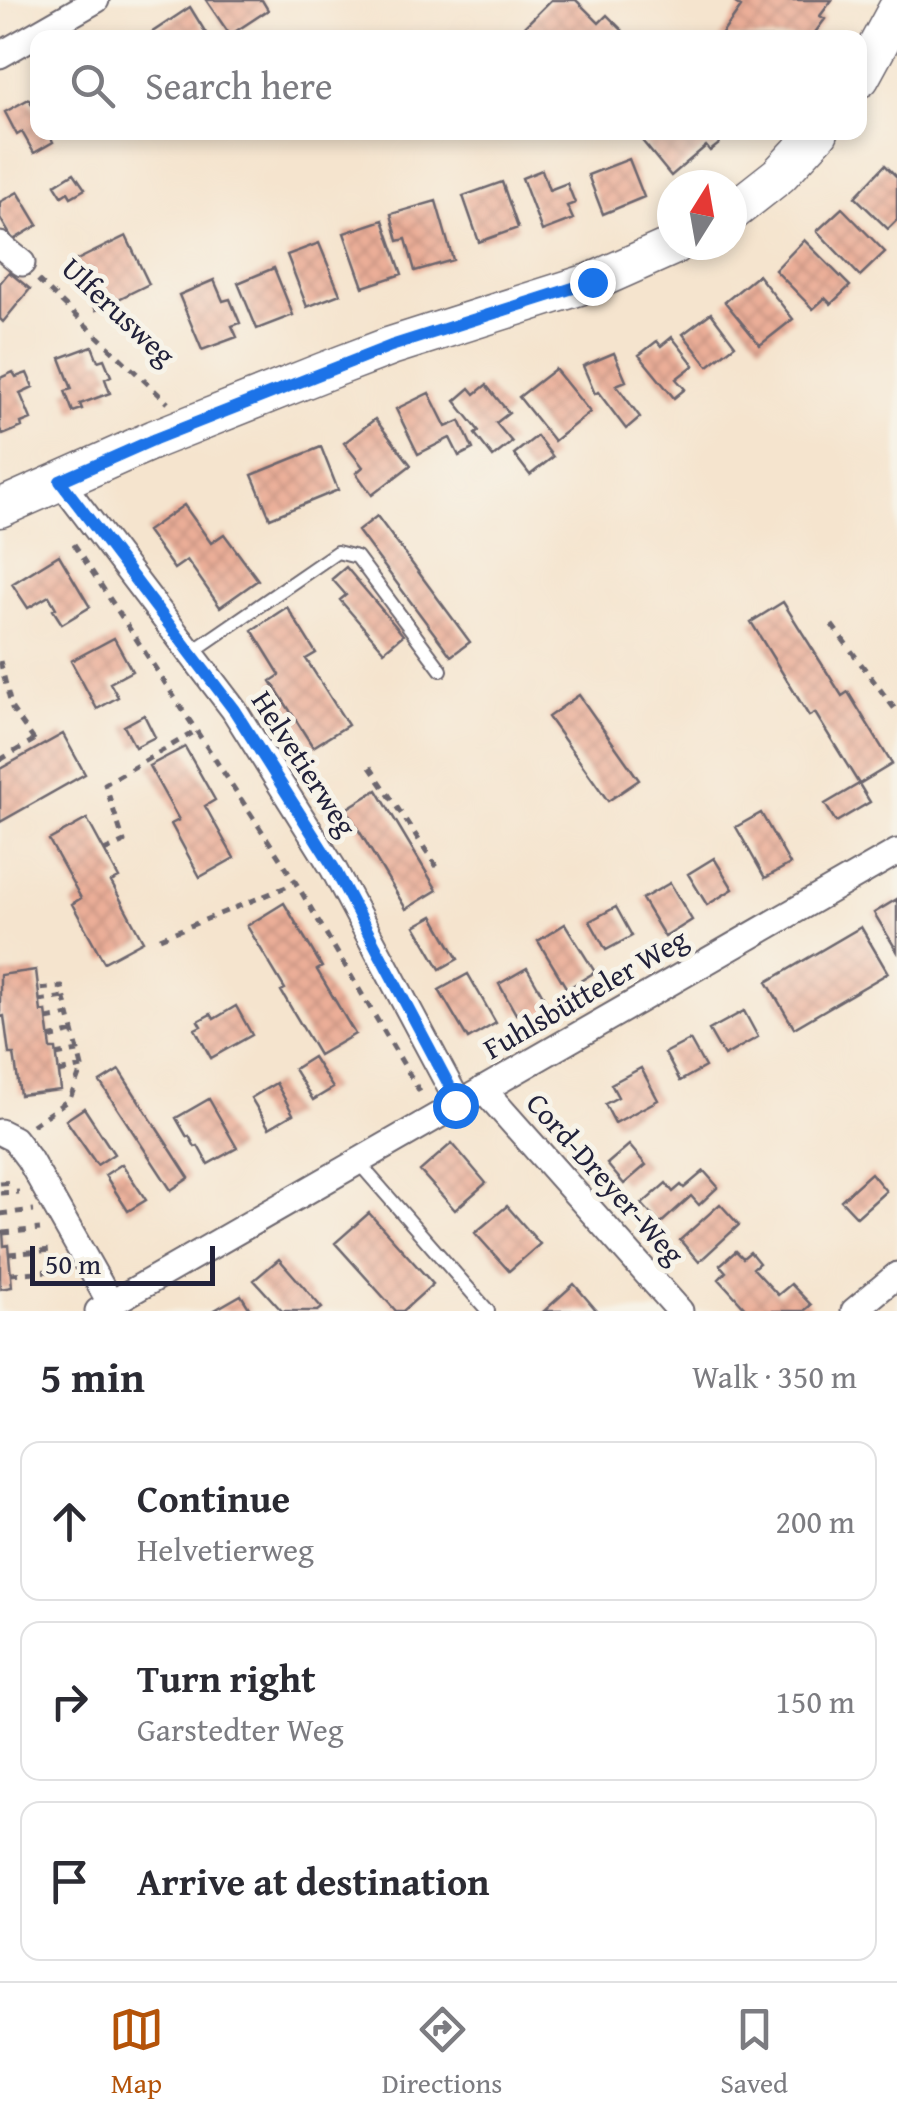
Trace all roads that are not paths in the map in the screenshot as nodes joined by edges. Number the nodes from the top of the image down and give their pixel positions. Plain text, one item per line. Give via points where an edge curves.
1 (96, 0) edge
2 (897, 10) edge
3 (44, 30) edge
4 (30, 38) edge
5 (0, 55) edge
6 (867, 65) edge
7 (811, 140) edge
8 (747, 200) edge
9 (0, 245) edge
10 (657, 253) edge
11 (22, 263) road end
12 (60, 481) junction
13 (0, 508) edge
14 (192, 652) junction
15 (441, 670) dead end
16 (897, 852) edge
17 (483, 1089) junction
18 (458, 1102) junction
19 (7, 1135) edge
20 (358, 1162) junction
21 (897, 1274) edge
22 (105, 1307) edge
23 (488, 1311) edge
24 (680, 1311) edge
25 (854, 1311) edge

1 - 3 street
2 - 6 main road
4 - 5 street
7 - 8 main road
9 - 11 street, Ulferusweg
10 - 12 main road via 592,282 391,346
12 - 13 main road
12 - 14 street, Helvetierweg
14 - 15 lane via 337,552 358,558
14 - 18 street, Helvetierweg via 334,868
16 - 17 street, Fuhlsbütteler Weg
17 - 18 street, Fuhlsbütteler Weg
17 - 24 street, Cord-Dreyer-Weg
18 - 20 street, Fuhlsbütteler Weg
19 - 22 street via 29,1159
20 - 22 street, Fuhlsbütteler Weg
20 - 23 lane
21 - 25 street

